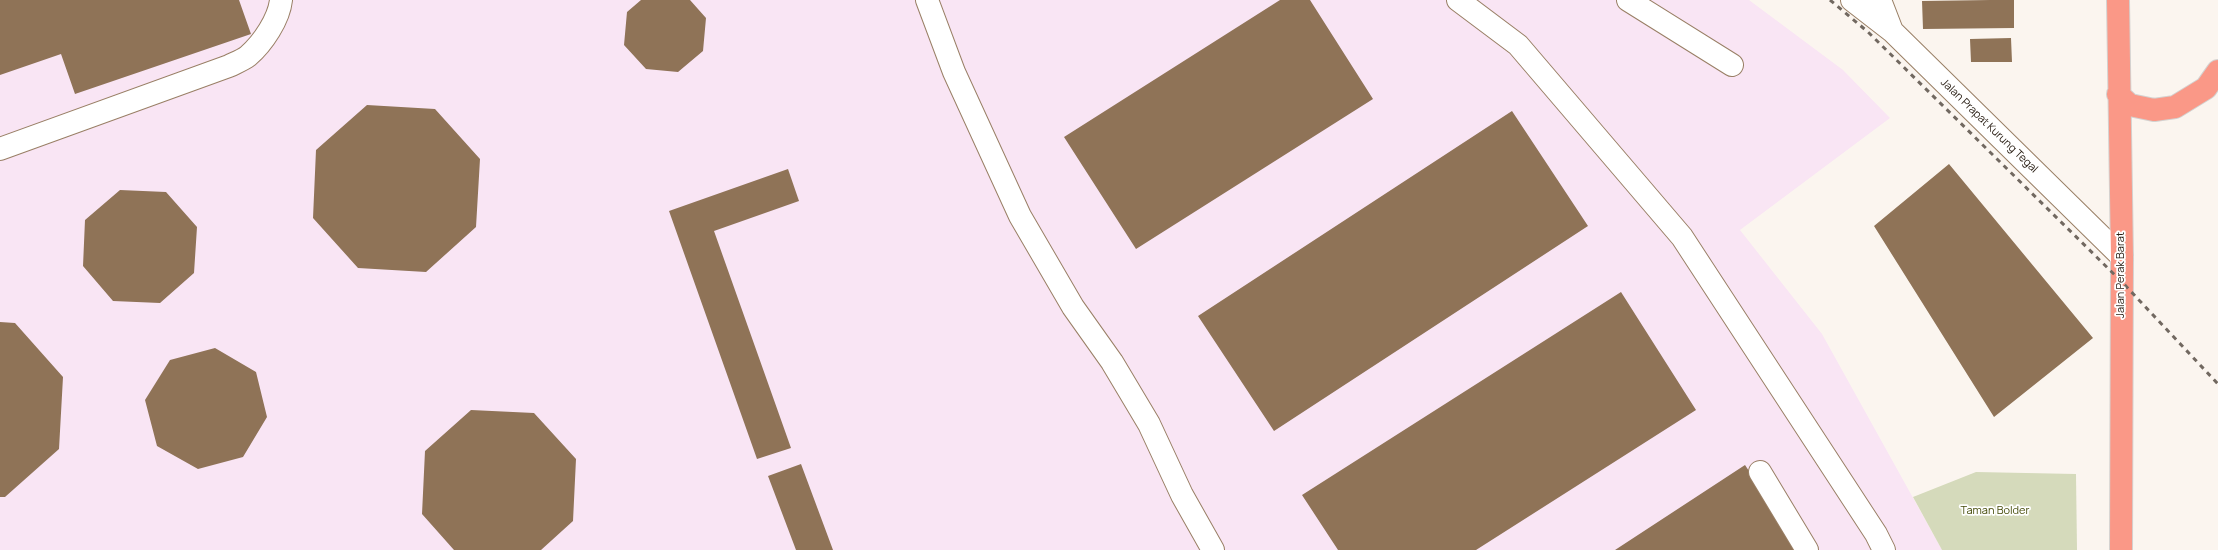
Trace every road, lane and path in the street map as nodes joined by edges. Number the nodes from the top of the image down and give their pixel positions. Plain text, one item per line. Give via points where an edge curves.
1 (281, 0) edge
2 (927, 0) edge
3 (1458, 0) edge
4 (1628, 0) edge
5 (1852, 0) edge
6 (1880, 0) edge
7 (2118, 0) edge
8 (1892, 31) junction
9 (1732, 65) dead end
10 (2218, 71) edge
11 (2118, 94) junction
12 (0, 149) edge
13 (2122, 257) junction
14 (1760, 472) dead end
15 (1213, 550) edge
16 (1807, 550) edge
17 (1884, 550) edge
18 (2121, 550) edge

1 - 12 lane via 265,36 241,60
2 - 15 lane via 954,72 1020,216 1073,307 1112,362 1149,424 1182,495
3 - 17 lane via 1518,45 1682,237
4 - 9 lane
5 - 8 lane, Jalan Prapat Kurung Tegal
6 - 8 lane
7 - 11 highway, Jalan Perak Barat
8 - 13 lane, Jalan Prapat Kurung Tegal
10 - 11 highway via 2206,88 2175,107 2154,110 2130,105
11 - 13 highway, Jalan Perak Barat
13 - 18 highway, Jalan Perak Barat
14 - 16 lane

